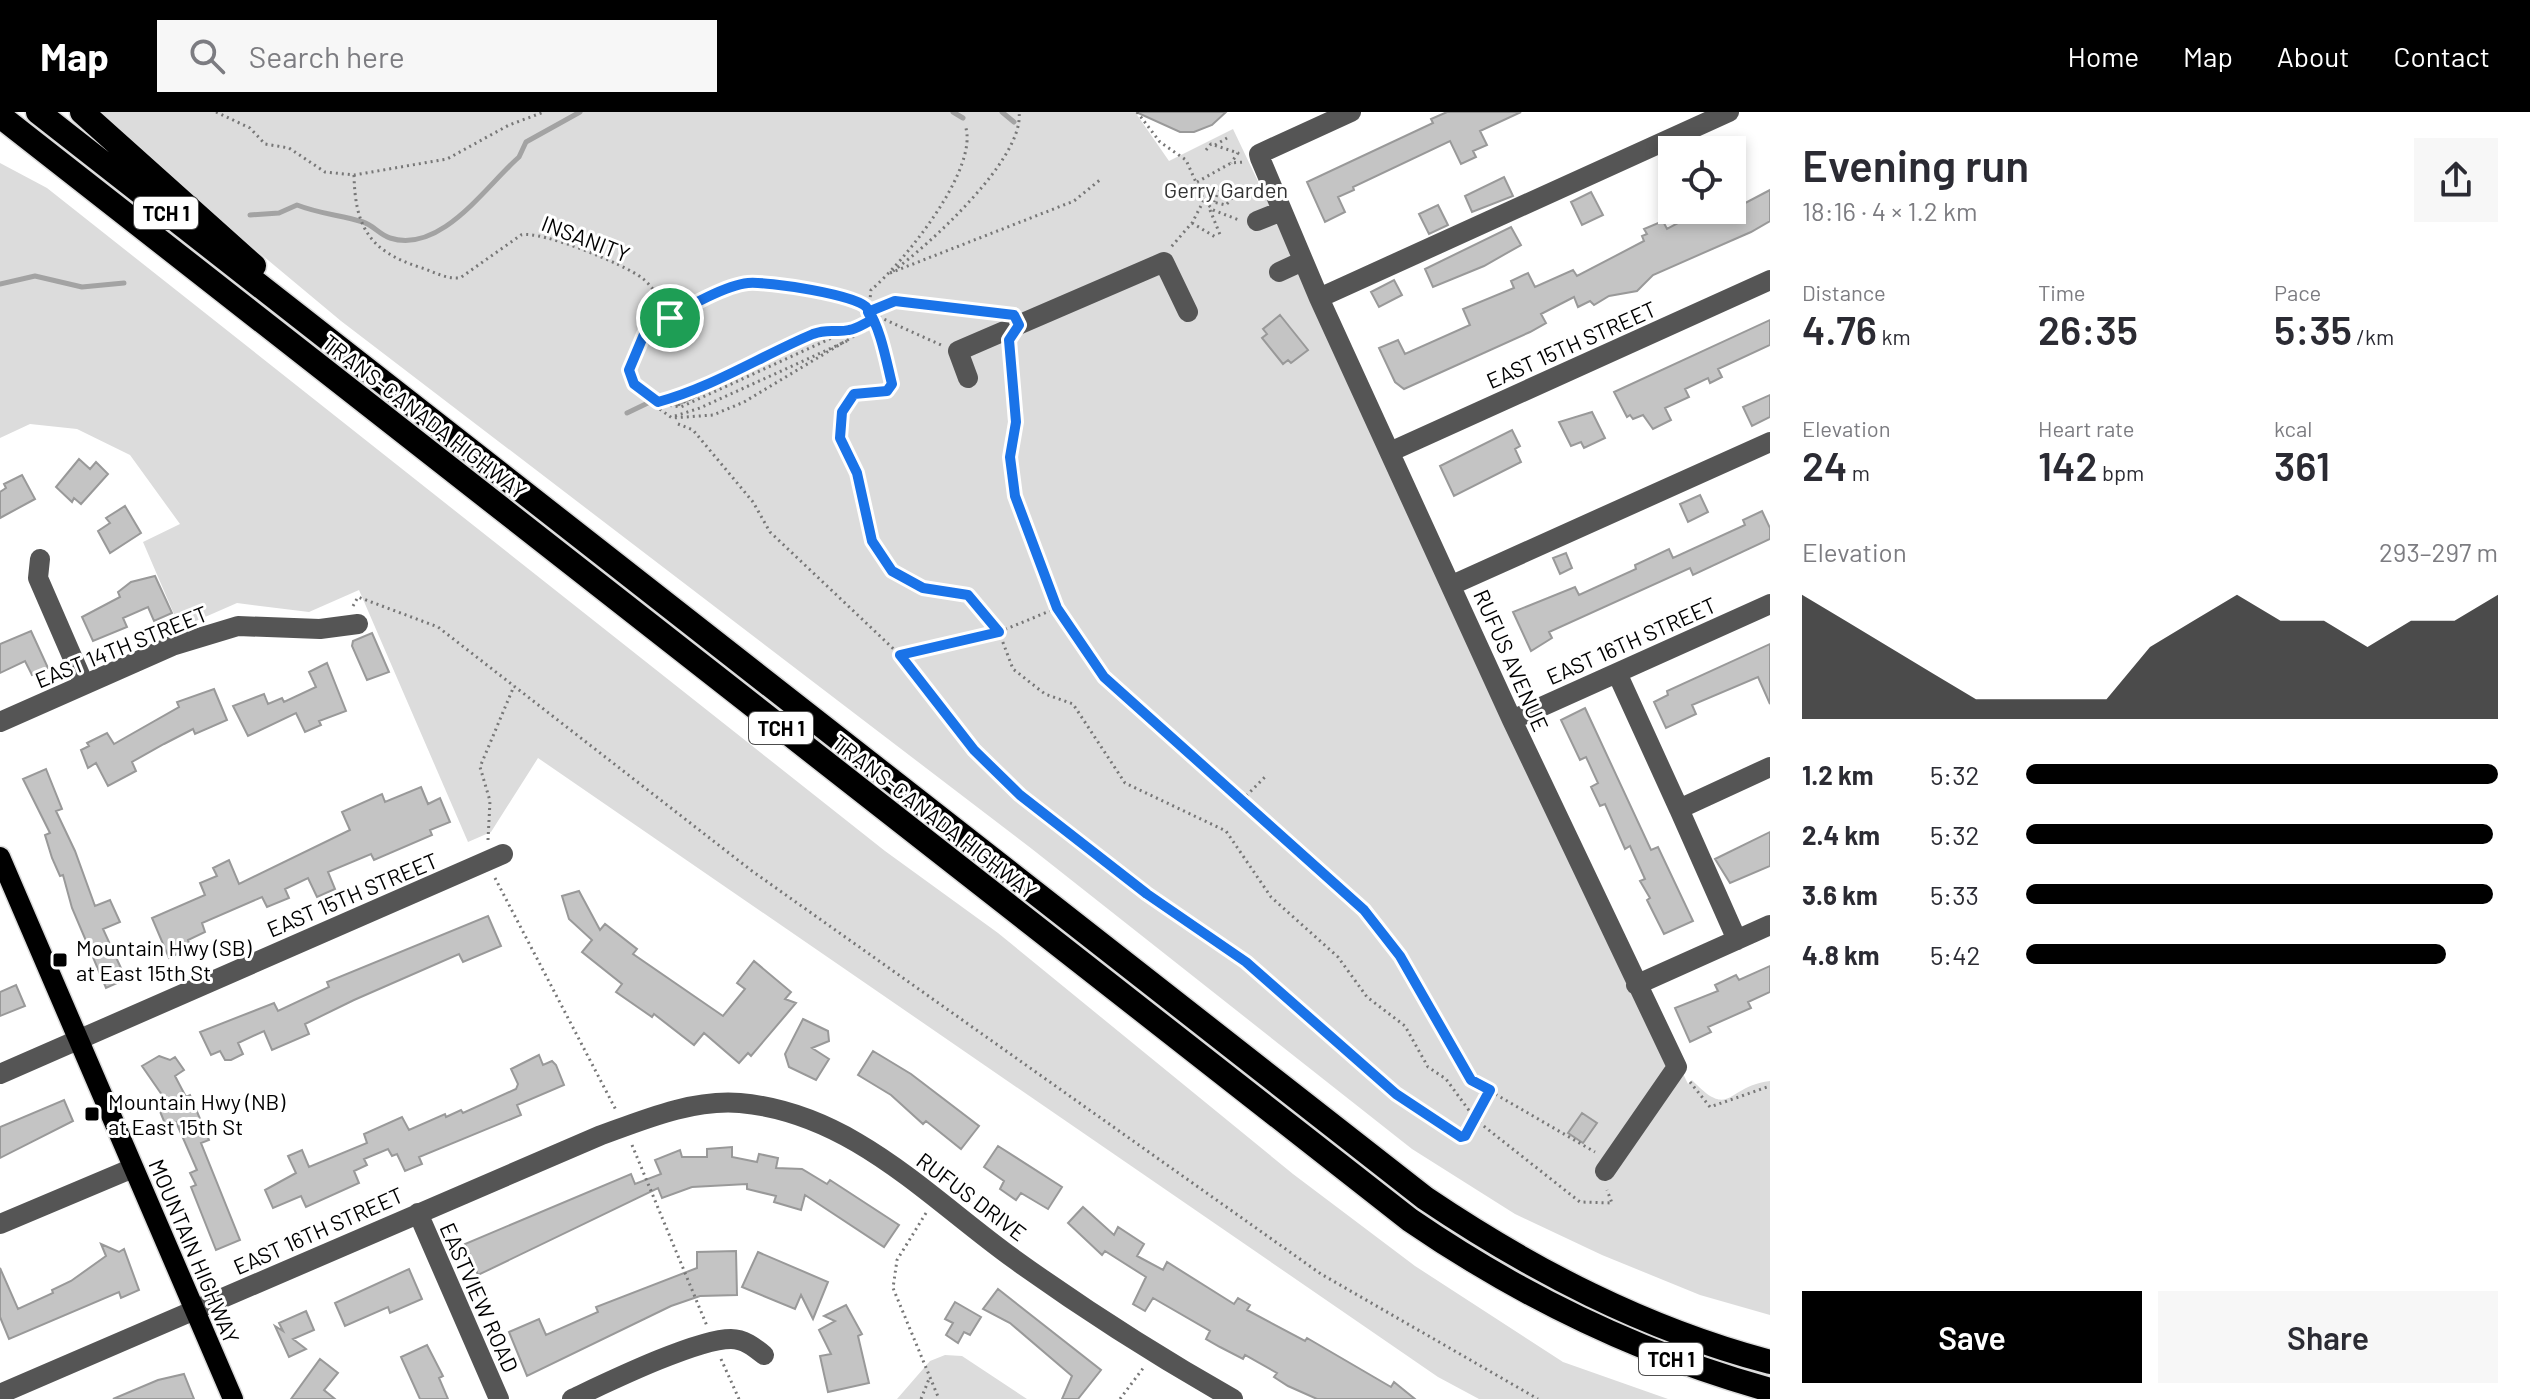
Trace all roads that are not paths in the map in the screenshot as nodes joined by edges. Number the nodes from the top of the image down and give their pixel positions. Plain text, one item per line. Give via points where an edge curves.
1 (38, 112) edge
2 (82, 112) edge
3 (1351, 112) edge
4 (1729, 112) edge
5 (0, 116) edge
6 (1303, 261) junction
7 (1279, 272) dead end
8 (1770, 280) edge
9 (1319, 298) junction
10 (1188, 312) dead end
11 (294, 314) junction
12 (968, 378) dead end
13 (1770, 442) edge
14 (1392, 451) junction
15 (40, 559) dead end
16 (1452, 585) junction
17 (1770, 604) edge
18 (349, 625) road end
19 (1617, 673) junction
20 (84, 684) junction
21 (1512, 720) junction
22 (0, 722) edge
23 (1770, 767) edge
24 (1679, 809) junction
25 (0, 857) edge
26 (495, 859) road end
27 (1770, 925) edge
28 (1737, 940) junction
29 (1636, 985) junction
30 (79, 1040) junction
31 (0, 1074) edge
32 (658, 1115) joint
33 (133, 1168) junction
34 (1605, 1171) road end
35 (418, 1213) junction
36 (0, 1224) edge
37 (195, 1310) junction
38 (764, 1355) dead end
39 (1770, 1362) edge
40 (1770, 1390) edge
41 (0, 1394) edge
42 (233, 1399) edge
43 (499, 1399) edge
44 (572, 1399) edge
45 (1233, 1399) edge

1 - 11 highway, TRANS-CANADA HIGHWAY / TCH 1
2 - 11 highway via 241,252
3 - 6 street, RUFUS AVENUE via 1259,156 1269,217
4 - 9 street
5 - 40 highway, TRANS-CANADA HIGHWAY / TCH 1 via 1410,1220 1473,1262 1576,1318 1687,1365
6 - 7 street
6 - 9 street, RUFUS AVENUE
8 - 14 street, EAST 15TH STREET
9 - 14 street, RUFUS AVENUE
10 - 12 street via 1164,262 958,351
11 - 39 highway, TRANS-CANADA HIGHWAY / TCH 1 via 1425,1198 1476,1233 1587,1294 1696,1340
13 - 16 street
14 - 16 street, RUFUS AVENUE
15 - 20 street via 38,578
16 - 21 street, RUFUS AVENUE
17 - 19 street, EAST 16TH STREET
18 - 20 street, EAST 14TH STREET via 238,626 172,646
19 - 21 street, EAST 16TH STREET
19 - 24 street
20 - 22 street, EAST 14TH STREET
21 - 29 street, RUFUS AVENUE
23 - 24 street
24 - 28 street
25 - 30 main road, MOUNTAIN HIGHWAY
26 - 30 street, EAST 15TH STREET
27 - 28 street
28 - 29 street
29 - 34 street, RUFUS AVENUE via 1677,1067
30 - 31 street, EAST 15TH STREET
30 - 33 main road, MOUNTAIN HIGHWAY
32 - 35 street, EAST 16TH STREET
32 - 45 street, RUFUS DRIVE via 738,1103 832,1128 864,1145 1108,1327
33 - 36 street
33 - 37 main road, MOUNTAIN HIGHWAY
35 - 37 street, EAST 16TH STREET
35 - 43 street, EASTVIEW ROAD
37 - 41 street, EAST 16TH STREET
37 - 42 main road, MOUNTAIN HIGHWAY
38 - 44 street via 730,1339

